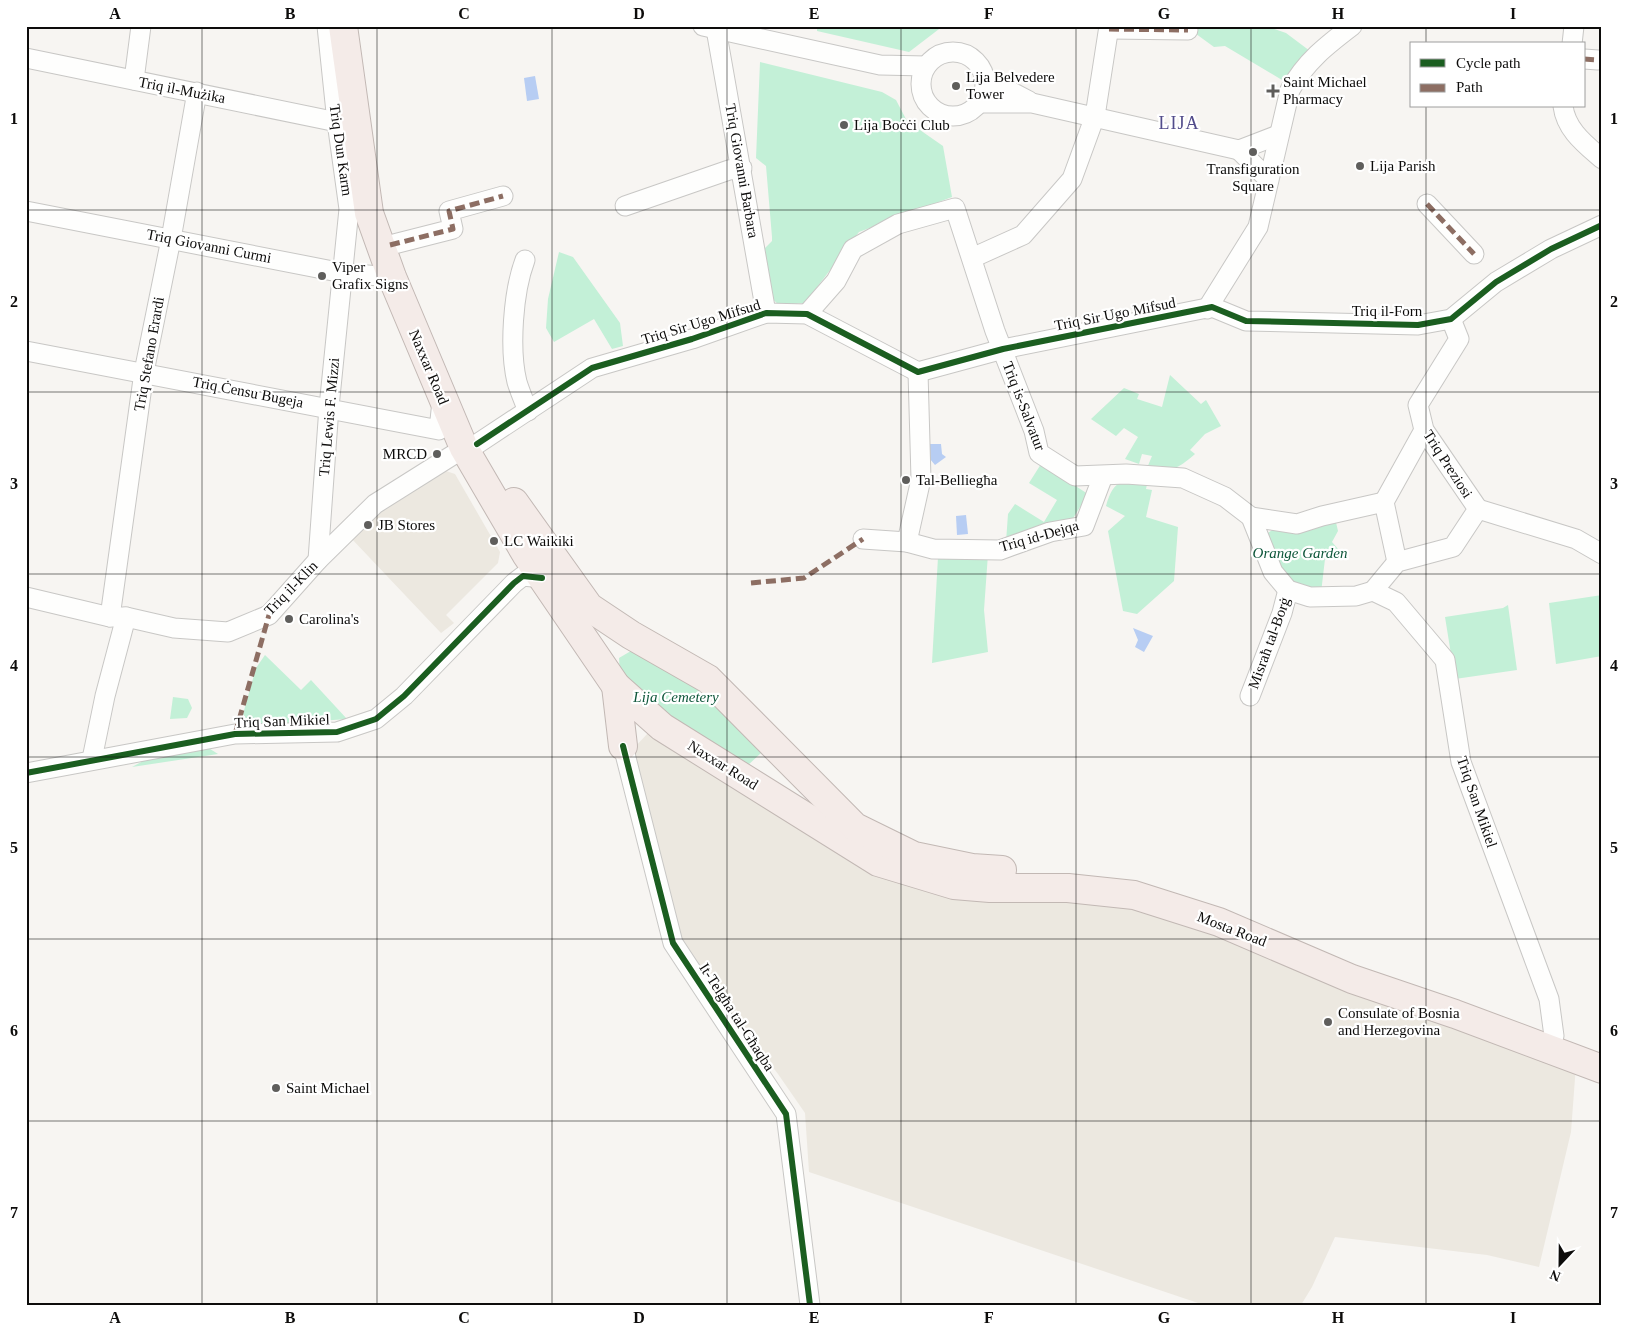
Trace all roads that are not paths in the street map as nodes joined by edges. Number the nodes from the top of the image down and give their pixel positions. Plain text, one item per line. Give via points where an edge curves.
1 (141, 26) edge
2 (1352, 26) edge
3 (1574, 26) edge
4 (709, 27) edge
5 (1109, 28) edge
6 (343, 29) edge
7 (1188, 30) dead end
8 (1572, 42) edge
9 (26, 58) edge
10 (880, 65) junction
11 (926, 66) junction
12 (986, 78) junction
13 (134, 80) junction
14 (921, 88) junction
15 (197, 92) junction
16 (980, 102) junction
17 (1032, 103) junction
18 (1563, 108) edge
19 (1096, 116) junction
20 (337, 122) junction
21 (1278, 135) junction
22 (1240, 150) junction
23 (1602, 159) edge
24 (742, 168) junction
25 (1268, 180) junction
26 (503, 196) dead end
27 (1426, 204) dead end
28 (625, 206) dead end
29 (26, 211) edge
30 (1602, 225) edge
31 (172, 239) junction
32 (390, 245) junction
33 (1474, 254) dead end
34 (972, 258) junction
35 (525, 260) dead end
36 (344, 273) junction
37 (392, 277) junction
38 (1206, 309) junction
39 (766, 313) junction
40 (807, 314) junction
41 (1451, 319) junction
42 (1003, 349) junction
43 (26, 351) edge
44 (144, 372) junction
45 (918, 372) junction
46 (442, 399) junction
47 (329, 407) junction
48 (528, 411) junction
49 (438, 430) junction
50 (1424, 430) junction
51 (466, 448) junction
52 (1104, 476) junction
53 (1384, 502) junction
54 (1478, 509) junction
55 (1251, 517) junction
56 (863, 538) dead end
57 (907, 542) junction
58 (1602, 554) edge
59 (318, 560) junction
60 (1397, 562) junction
61 (525, 571) junction
62 (1288, 590) junction
63 (1373, 591) junction
64 (26, 597) edge
65 (118, 617) junction
66 (631, 635) junction
67 (612, 679) junction
68 (1250, 696) dead end
69 (662, 728) junction
70 (623, 746) junction
71 (774, 747) junction
72 (92, 759) junction
73 (26, 773) edge
74 (754, 785) junction
75 (852, 836) junction
76 (1554, 1036) junction
77 (1602, 1054) edge
78 (1602, 1070) edge
79 (810, 1305) edge

1 - 13 street
2 - 21 street via 1300,71 1290,90
3 - 8 street
4 - 10 street
4 - 24 street, Triq Giovanni Barbara
5 - 7 street
5 - 19 street
6 - 20 street, Triq Dun Karm
6 - 32 highway, Naxxar Road via 374,150
6 - 37 highway, Naxxar Road via 369,213
9 - 13 street, Triq il-Mużika
10 - 11 street
10 - 14 street
11 - 12 street via 944,53 963,53 975,60
11 - 14 street
12 - 16 street via 986,89
12 - 17 street
13 - 15 street, Triq il-Mużika
14 - 16 street via 930,106 948,116 968,113
15 - 20 street, Triq il-Mużika
15 - 31 street, Triq Stefano Erardi
16 - 17 street
17 - 19 street
18 - 23 street via 1564,117 1577,137
19 - 22 street
19 - 34 street via 1072,179 1023,236
20 - 36 street, Triq Dun Karm via 349,209
21 - 22 street
21 - 25 street
22 - 25 street
24 - 28 street
24 - 39 street, Triq Giovanni Barbara
25 - 38 street via 1258,227
26 - 32 street via 449,211 453,229
27 - 33 street
29 - 31 street, Triq Giovanni Curmi
30 - 41 street, Triq il-Forn via 1551,249 1496,282
31 - 36 street, Triq Giovanni Curmi
31 - 44 street, Triq Stefano Erardi
32 - 51 highway, Naxxar Road
34 - 40 street, Triq is-Salvatur via 955,208 898,224 853,249 836,281
34 - 42 street, Triq is-Salvatur
35 - 48 street via 520,273 513,335 517,381
36 - 37 street, Triq Giovanni Curmi
36 - 47 street, Triq Lewis F. Mizzi
37 - 46 highway, Naxxar Road
38 - 41 street, Triq il-Forn via 1212,307 1246,321 1418,325
38 - 42 street, Triq Sir Ugo Mifsud
39 - 40 street, Triq Sir Ugo Mifsud
39 - 48 street, Triq Sir Ugo Mifsud via 592,368
40 - 45 street, Triq Sir Ugo Mifsud
41 - 50 street, Triq Preziosi via 1459,339 1418,405
42 - 45 street, Triq Sir Ugo Mifsud
42 - 52 street, Triq is-Salvatur via 1039,453 1075,476
43 - 44 street, Triq Ċensu Bugeja
44 - 47 street, Triq Ċensu Bugeja
44 - 65 street, Triq Stefano Erardi
45 - 57 street via 921,479
46 - 49 street
46 - 51 highway, Naxxar Road
47 - 49 street, Triq Ċensu Bugeja
47 - 59 street, Triq Lewis F. Mizzi
48 - 51 street, Triq Sir Ugo Mifsud
49 - 51 street, Naxxar Road
50 - 53 street
50 - 54 street, Triq Preziosi
51 - 59 street, Triq il-Klin via 375,504
51 - 61 highway, Naxxar Road
51 - 66 highway, Naxxar Road via 520,511 589,607
52 - 55 street via 1126,474 1184,478 1225,497
52 - 57 street, Triq id-Dejqa via 1084,526 1050,532 1000,550 933,549
53 - 55 street via 1297,524
53 - 60 street
54 - 58 street via 1576,539
54 - 60 street, Triq Preziosi via 1452,547
55 - 62 street via 1273,572
56 - 57 street, Triq id-Dejqa
59 - 65 street, Triq il-Klin via 269,615 228,632 174,628
60 - 63 street
61 - 67 highway, Naxxar Road
61 - 72 street, Triq San Mikiel via 404,696 376,720 337,732 235,734
62 - 63 street via 1310,597 1356,596
62 - 68 street, Misraħ tal-Borġ
63 - 76 street, Triq San Mikiel via 1396,602 1444,660 1461,762 1549,999
64 - 65 street, Triq il-Klin
65 - 72 street, Triq Stefano Erardi
66 - 67 highway via 619,634 605,652
66 - 71 highway, Naxxar Road via 708,679
67 - 69 highway, Naxxar Road
67 - 70 highway
69 - 70 highway via 633,732
69 - 74 highway, Naxxar Road
70 - 79 street, It-Telgħa tal-Għaqba via 673,943 786,1114
71 - 74 highway via 778,766 774,774
71 - 75 highway, Naxxar Road
72 - 73 street, Triq San Mikiel
74 - 75 highway, Naxxar Road
75 - 76 highway, Mosta Road via 914,856 972,868 1139,879
75 - 78 highway, Mosta Road via 878,862 954,885 1068,888 1134,895 1219,922 1352,979
76 - 77 highway, Mosta Road

